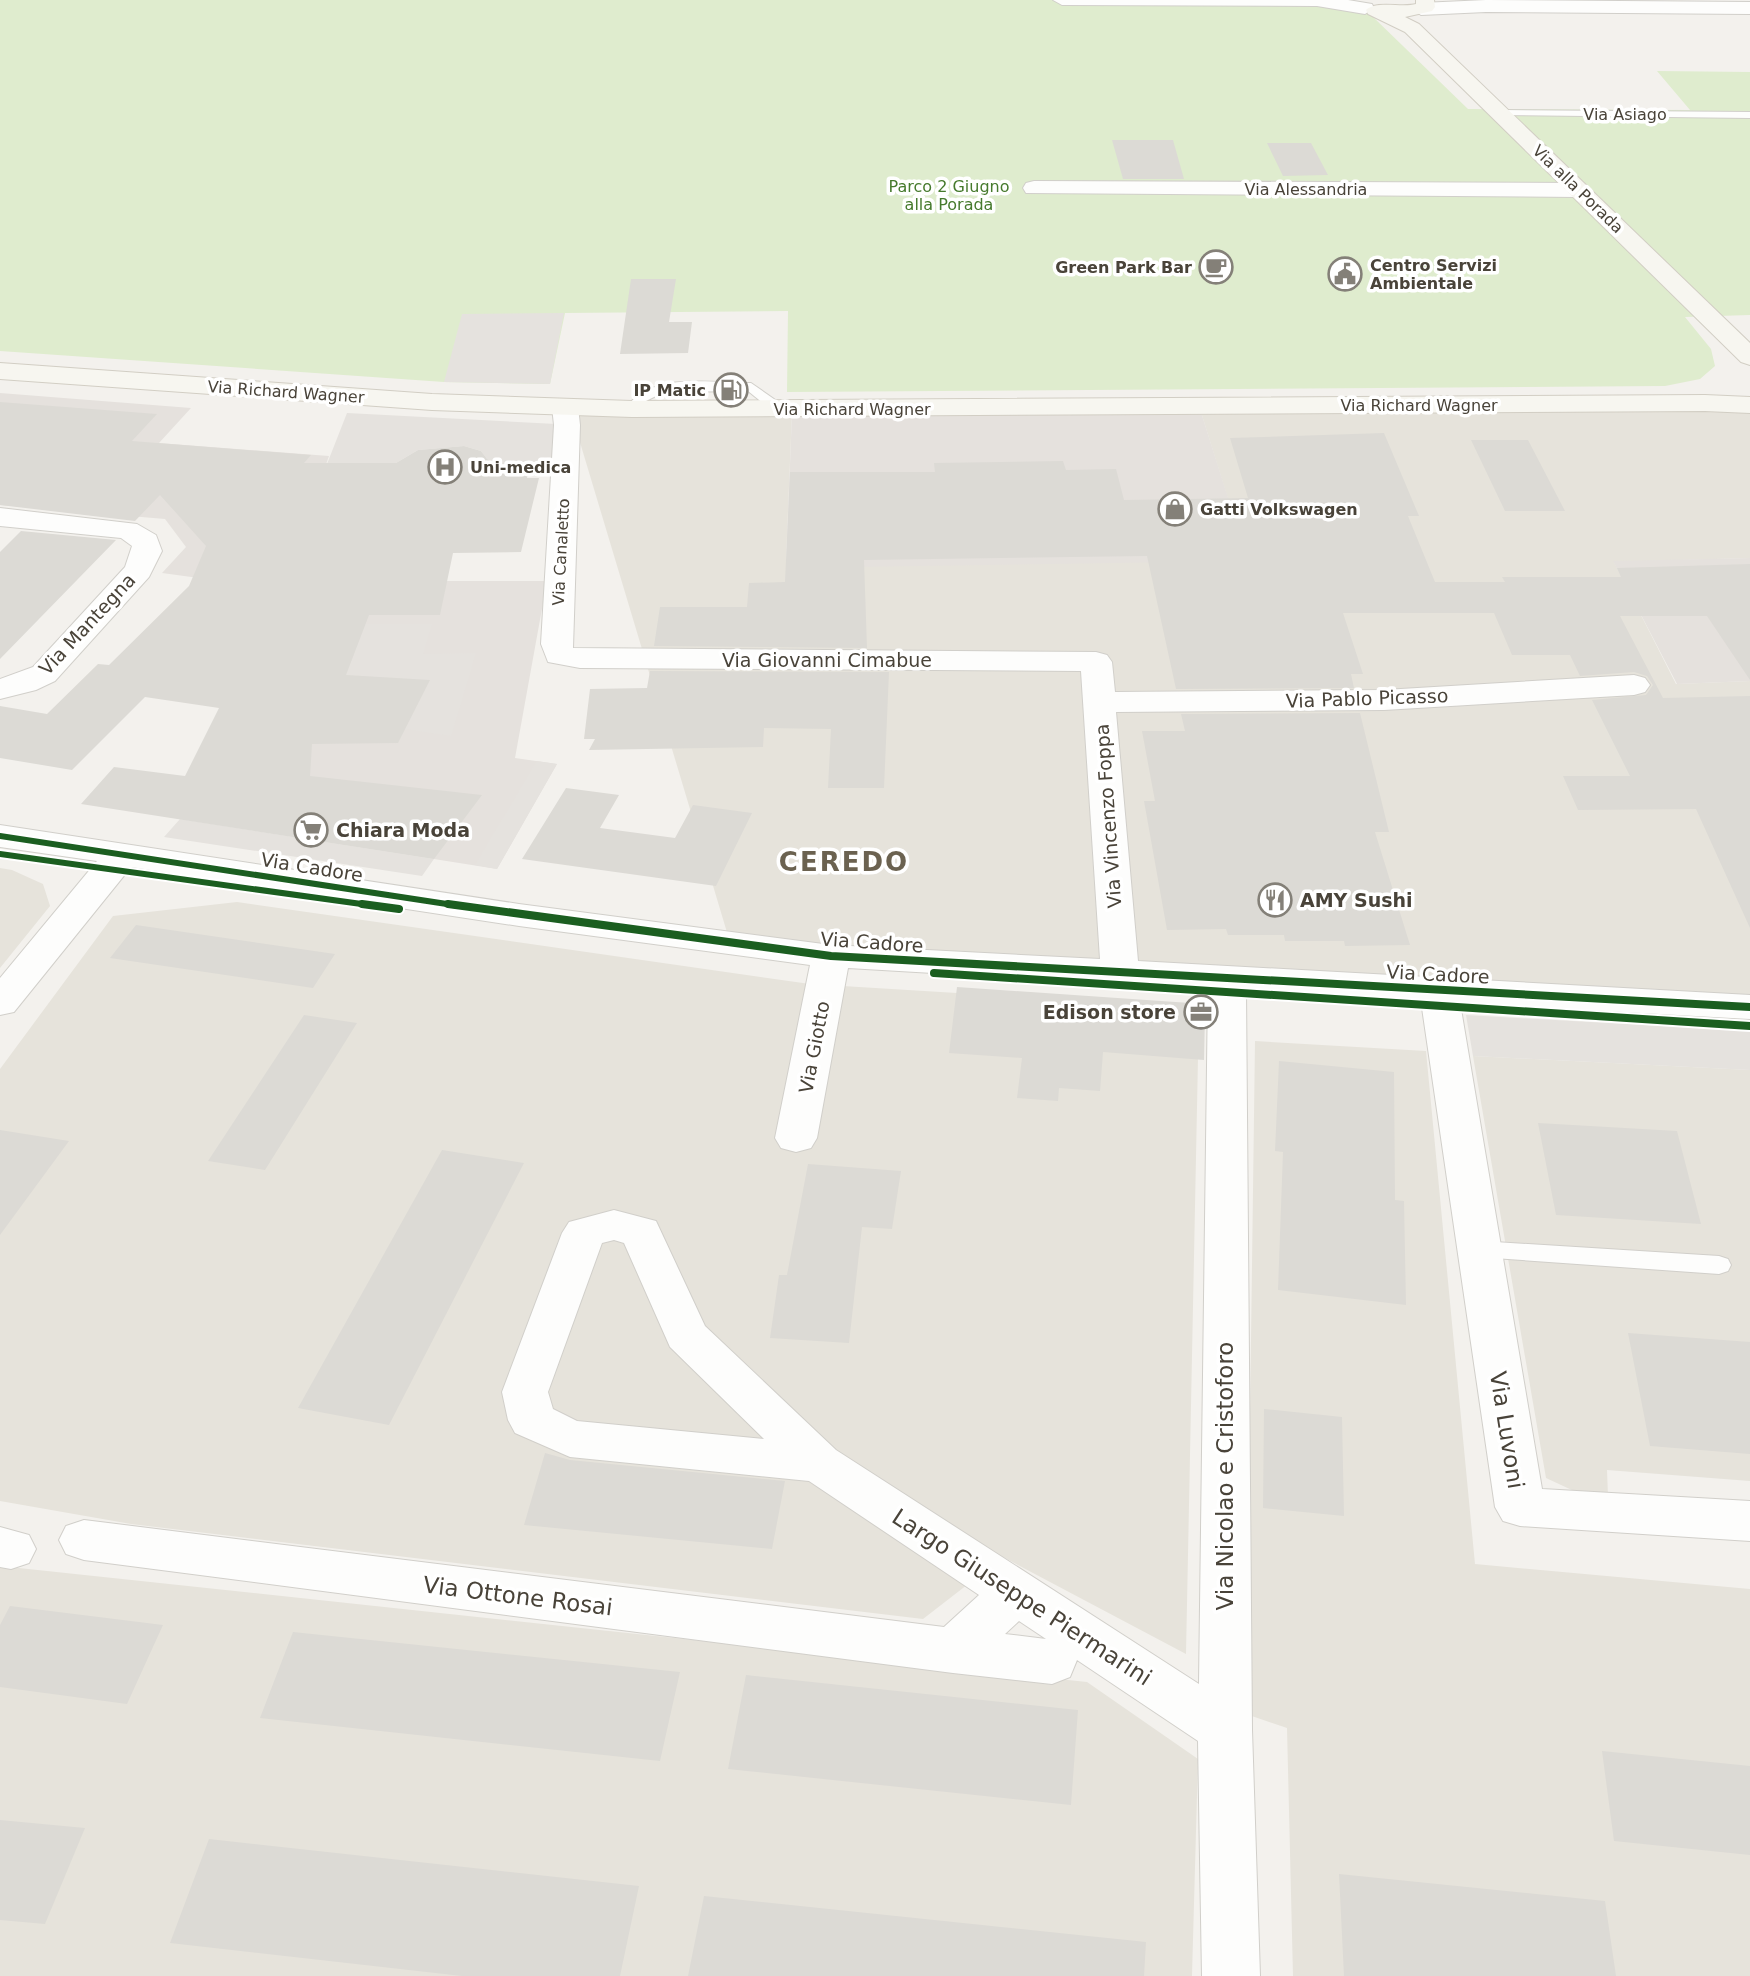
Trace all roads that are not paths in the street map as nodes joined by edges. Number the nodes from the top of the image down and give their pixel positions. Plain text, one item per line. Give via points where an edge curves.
1 (1062, 0) edge
2 (1440, 0) edge
3 (1325, 1) edge
4 (1365, 6) edge
5 (1486, 6) junction
6 (1750, 8) edge
7 (1418, 12) edge
8 (1499, 113) junction
9 (1750, 115) edge
10 (1034, 188) dead end
11 (1578, 190) junction
12 (1748, 353) edge
13 (0, 372) edge
14 (1750, 391) edge
15 (1706, 403) junction
16 (1750, 405) edge
17 (565, 407) junction
18 (0, 517) edge
19 (559, 655) joint
20 (1096, 662) joint
21 (1634, 685) dead end
22 (0, 689) edge
23 (1099, 702) junction
24 (0, 836) edge
25 (122, 855) junction
26 (831, 956) junction
27 (1120, 971) junction
28 (1227, 976) junction
29 (1439, 990) junction
30 (0, 1003) edge
31 (1750, 1007) edge
32 (796, 1138) dead end
33 (1479, 1249) junction
34 (1719, 1265) dead end
35 (819, 1463) junction
36 (1750, 1521) edge
37 (84, 1540) dead end
38 (1016, 1592) junction
39 (953, 1651) junction
40 (1052, 1662) dead end
41 (1225, 1730) junction
42 (1231, 1976) edge

1 - 3 street
2 - 5 street
3 - 4 street
4 - 7 street, Via alla Porada
5 - 6 street
5 - 7 street
7 - 8 street, Via alla Porada
8 - 9 lane, Via Asiago
8 - 11 street, Via alla Porada
10 - 11 street, Via Alessandria
11 - 12 street, Via alla Porada
13 - 17 street, Via Richard Wagner
14 - 15 street, Via Richard Wagner
15 - 16 street, Via Richard Wagner
15 - 17 street, Via Richard Wagner
17 - 19 street, Via Canaletto
18 - 22 street, Via Mantegna via 106,526 143,536 148,545 138,571 44,674
19 - 20 street, Via Giovanni Cimabue
20 - 23 street, Via Vincenzo Foppa
21 - 23 street, Via Pablo Picasso via 1384,700
23 - 27 street, Via Vincenzo Foppa
24 - 25 street, Via Cadore
25 - 26 street, Via Cadore via 727,945
25 - 30 street
26 - 27 street, Via Cadore
26 - 32 street, Via Giotto
27 - 28 street, Via Cadore
28 - 29 street, Via Cadore
28 - 41 street, Via Nicolao e Cristoforo
29 - 31 street, Via Cadore
29 - 33 street, Via Luvoni
33 - 34 lane
33 - 36 street, Via Luvoni via 1520,1507
35 - 35 street, Largo Giuseppe Piermarini via 686,1335 641,1232 614,1225 584,1233 525,1392 532,1420 570,1440
35 - 38 street, Largo Giuseppe Piermarini
37 - 39 street, Via Ottone Rosai
38 - 39 street
38 - 41 street, Largo Giuseppe Piermarini
39 - 40 street, Via Ottone Rosai
41 - 42 street, Via Nicolao e Cristoforo

